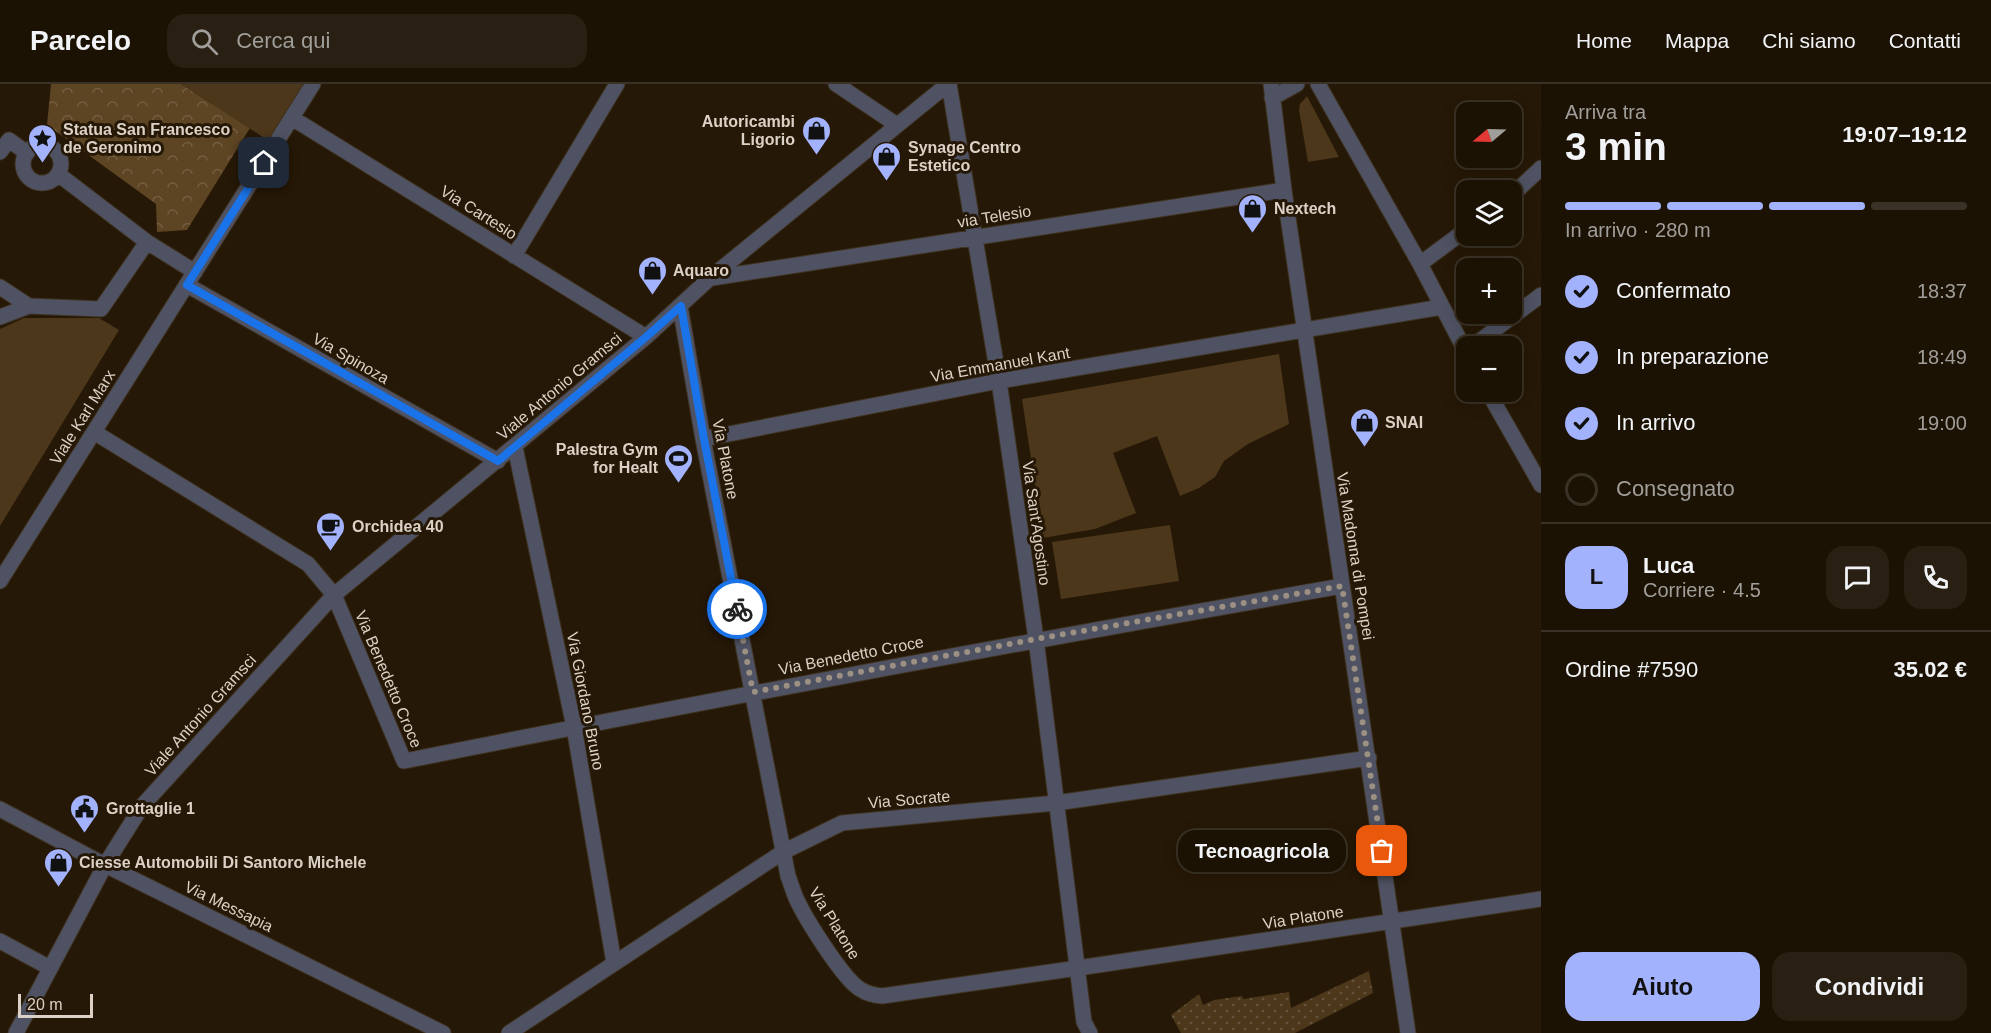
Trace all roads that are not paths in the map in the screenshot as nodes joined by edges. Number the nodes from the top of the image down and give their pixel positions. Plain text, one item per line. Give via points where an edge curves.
1 (313, 84) edge
2 (617, 84) edge
3 (836, 84) edge
4 (948, 84) edge
5 (1297, 84) edge
6 (1318, 84) edge
7 (1271, 91) edge
8 (292, 118) junction
9 (897, 125) junction
10 (0, 152) edge
11 (27, 153) junction
12 (1541, 168) edge
13 (58, 174) junction
14 (1522, 186) edge
15 (1284, 190) junction
16 (975, 237) junction
17 (1456, 237) edge
18 (151, 244) junction
19 (514, 256) junction
20 (1420, 264) junction
21 (195, 272) junction
22 (710, 278) junction
23 (187, 285) junction
24 (0, 288) edge
25 (1541, 295) edge
26 (29, 306) junction
27 (681, 306) junction
28 (1442, 307) junction
29 (0, 317) edge
30 (1305, 330) junction
31 (1459, 336) edge
32 (1488, 336) edge
33 (646, 337) junction
34 (999, 381) junction
35 (1494, 402) edge
36 (94, 432) junction
37 (704, 439) junction
38 (515, 447) junction
39 (498, 461) junction
40 (1541, 485) edge
41 (0, 581) edge
42 (1342, 586) junction
43 (334, 595) junction
44 (1036, 639) junction
45 (753, 692) junction
46 (574, 727) junction
47 (1369, 758) junction
48 (1056, 803) junction
49 (0, 809) edge
50 (783, 852) junction
51 (105, 865) junction
52 (1541, 899) edge
53 (1392, 921) junction
54 (0, 942) edge
55 (614, 963) junction
56 (50, 968) junction
57 (1078, 968) junction
58 (16, 1033) edge
59 (443, 1033) edge
60 (509, 1033) edge
61 (1090, 1033) edge
62 (1408, 1033) edge

1 - 8 street, Viale Karl Marx
2 - 19 street
3 - 9 street
4 - 9 street, Viale Antonio Gramsci
4 - 16 street, Via Sant'Agostino
5 - 7 street
6 - 20 street
7 - 15 street, Via Madonna di Pompei
8 - 19 street, Via Cartesio
8 - 21 street, Viale Karl Marx
9 - 22 street, Viale Antonio Gramsci
10 - 11 street via 9,140
11 - 13 street via 36,146 54,149 61,160
11 - 13 street via 24,171 33,180 45,183
12 - 14 street
13 - 18 street
15 - 16 street, via Telesio
15 - 30 street, Via Madonna di Pompei
16 - 22 street, via Telesio
16 - 34 street, Via Sant'Agostino
17 - 20 street
18 - 21 street
18 - 26 street via 100,309
19 - 33 street, Via Cartesio
20 - 28 street
21 - 23 street, Viale Karl Marx
22 - 27 street, Viale Antonio Gramsci
23 - 36 street, Viale Karl Marx
23 - 39 street, Via Spinoza
24 - 26 street
25 - 32 street
26 - 29 street
27 - 33 street, Viale Antonio Gramsci
27 - 37 street, Via Platone
28 - 30 street, Via Emmanuel Kant
28 - 31 street
30 - 34 street, Via Emmanuel Kant
30 - 42 street, Via Madonna di Pompei
33 - 38 street, Viale Antonio Gramsci
34 - 37 street, Via Emmanuel Kant
34 - 44 street, Via Sant'Agostino
35 - 40 street
36 - 41 street, Viale Karl Marx
36 - 43 street via 308,564
37 - 45 street, Via Platone
38 - 39 street, Viale Antonio Gramsci
38 - 46 street, Via Giordano Bruno
39 - 43 street, Viale Antonio Gramsci
42 - 44 street, Via Benedetto Croce
42 - 47 street, Via Madonna di Pompei
43 - 46 street, Via Benedetto Croce via 404,761
43 - 51 street, Viale Antonio Gramsci via 142,806
44 - 45 street, Via Benedetto Croce
44 - 48 street, Via Sant'Agostino
45 - 46 street, Via Benedetto Croce
45 - 50 street, Via Platone
46 - 55 street, Via Giordano Bruno
47 - 48 street, Via Socrate
47 - 53 street, Via Madonna di Pompei
48 - 50 street, Via Socrate via 842,823
48 - 57 street, Via Sant'Agostino
49 - 51 street, Via Messapia
50 - 55 street, Via Socrate
50 - 57 street, Via Platone via 797,899 810,921 848,979 870,994 882,996
51 - 56 street, Viale Antonio Gramsci
51 - 59 street, Via Messapia
52 - 53 street, Via Platone
53 - 57 street, Via Platone
53 - 62 street, Via Madonna di Pompei
54 - 56 street
55 - 60 street, Via Socrate
56 - 58 street, Viale Antonio Gramsci
57 - 61 street, Via Sant'Agostino via 1084,1022

